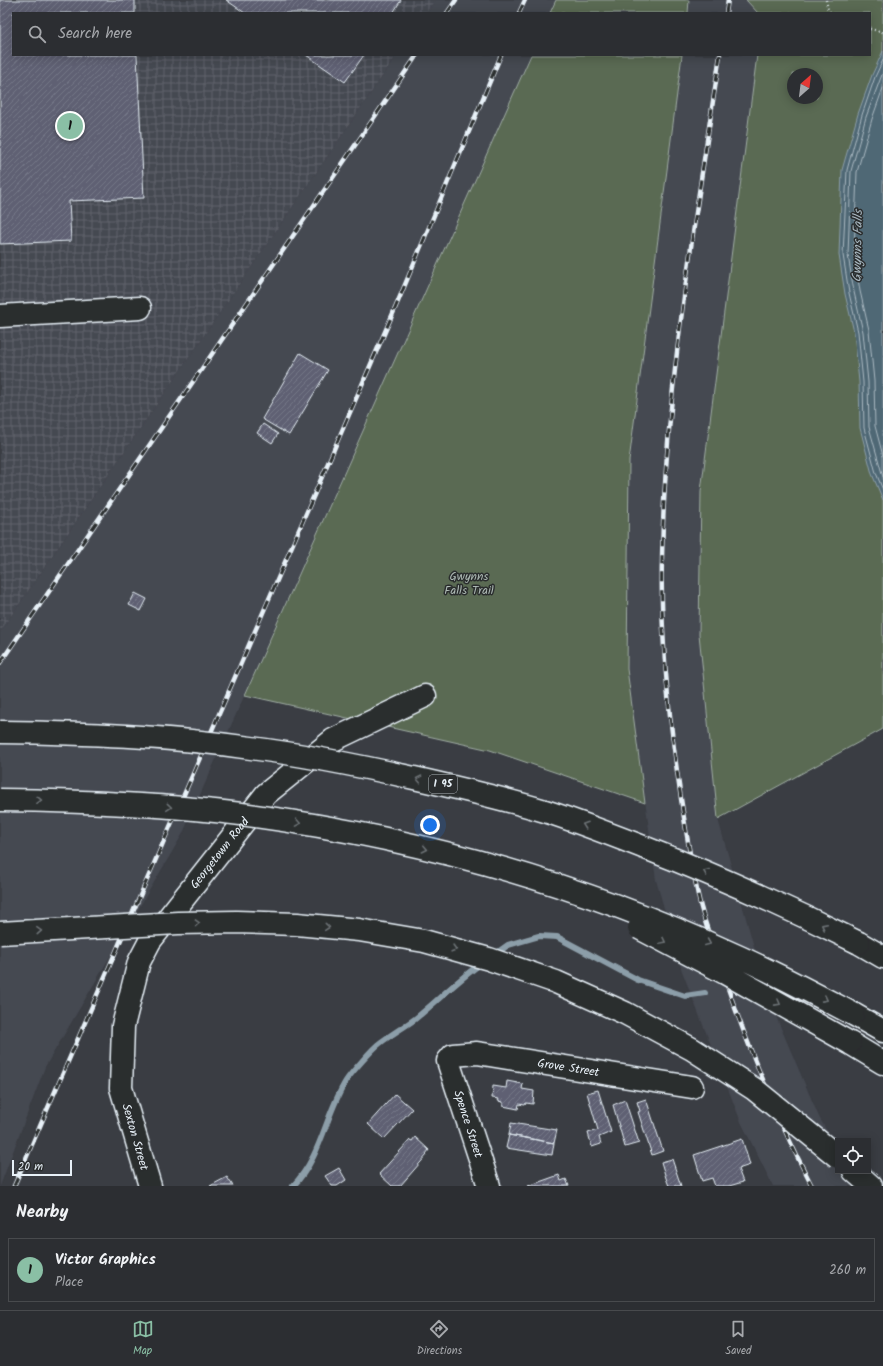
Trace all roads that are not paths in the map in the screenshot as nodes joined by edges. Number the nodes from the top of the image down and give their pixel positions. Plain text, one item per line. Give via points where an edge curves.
1 (140, 308) dead end
2 (0, 316) edge
3 (425, 696) dead end
4 (0, 732) edge
5 (0, 800) edge
6 (527, 876) junction
7 (0, 933) edge
8 (883, 956) edge
9 (883, 1031) edge
10 (448, 1061) joint
11 (883, 1063) edge
12 (692, 1087) dead end
13 (121, 1088) joint
14 (835, 1155) edge
15 (857, 1174) edge
16 (150, 1186) edge
17 (489, 1186) edge
18 (871, 1186) edge

1 - 2 main road
3 - 13 main road, Georgetown Road via 333,740 266,794 150,940 139,962 123,1026
8 -> 4 main road, I 95, bridge via 761,896 667,856 545,811 446,785 338,762 250,748 136,736
5 -> 6 main road, bridge via 148,805 277,819 388,840
6 -> 9 main road, bridge via 632,912 734,954 793,982
6 -> 11 main road, bridge via 677,948
7 -> 14 main road, bridge via 236,922 351,929 424,941 489,959 556,982 626,1013 692,1049 754,1089
10 - 12 main road, Grove Street via 453,1055 477,1053
10 - 17 main road, Spence Street
13 - 16 main road, Sexton Street
15 - 18 main road

